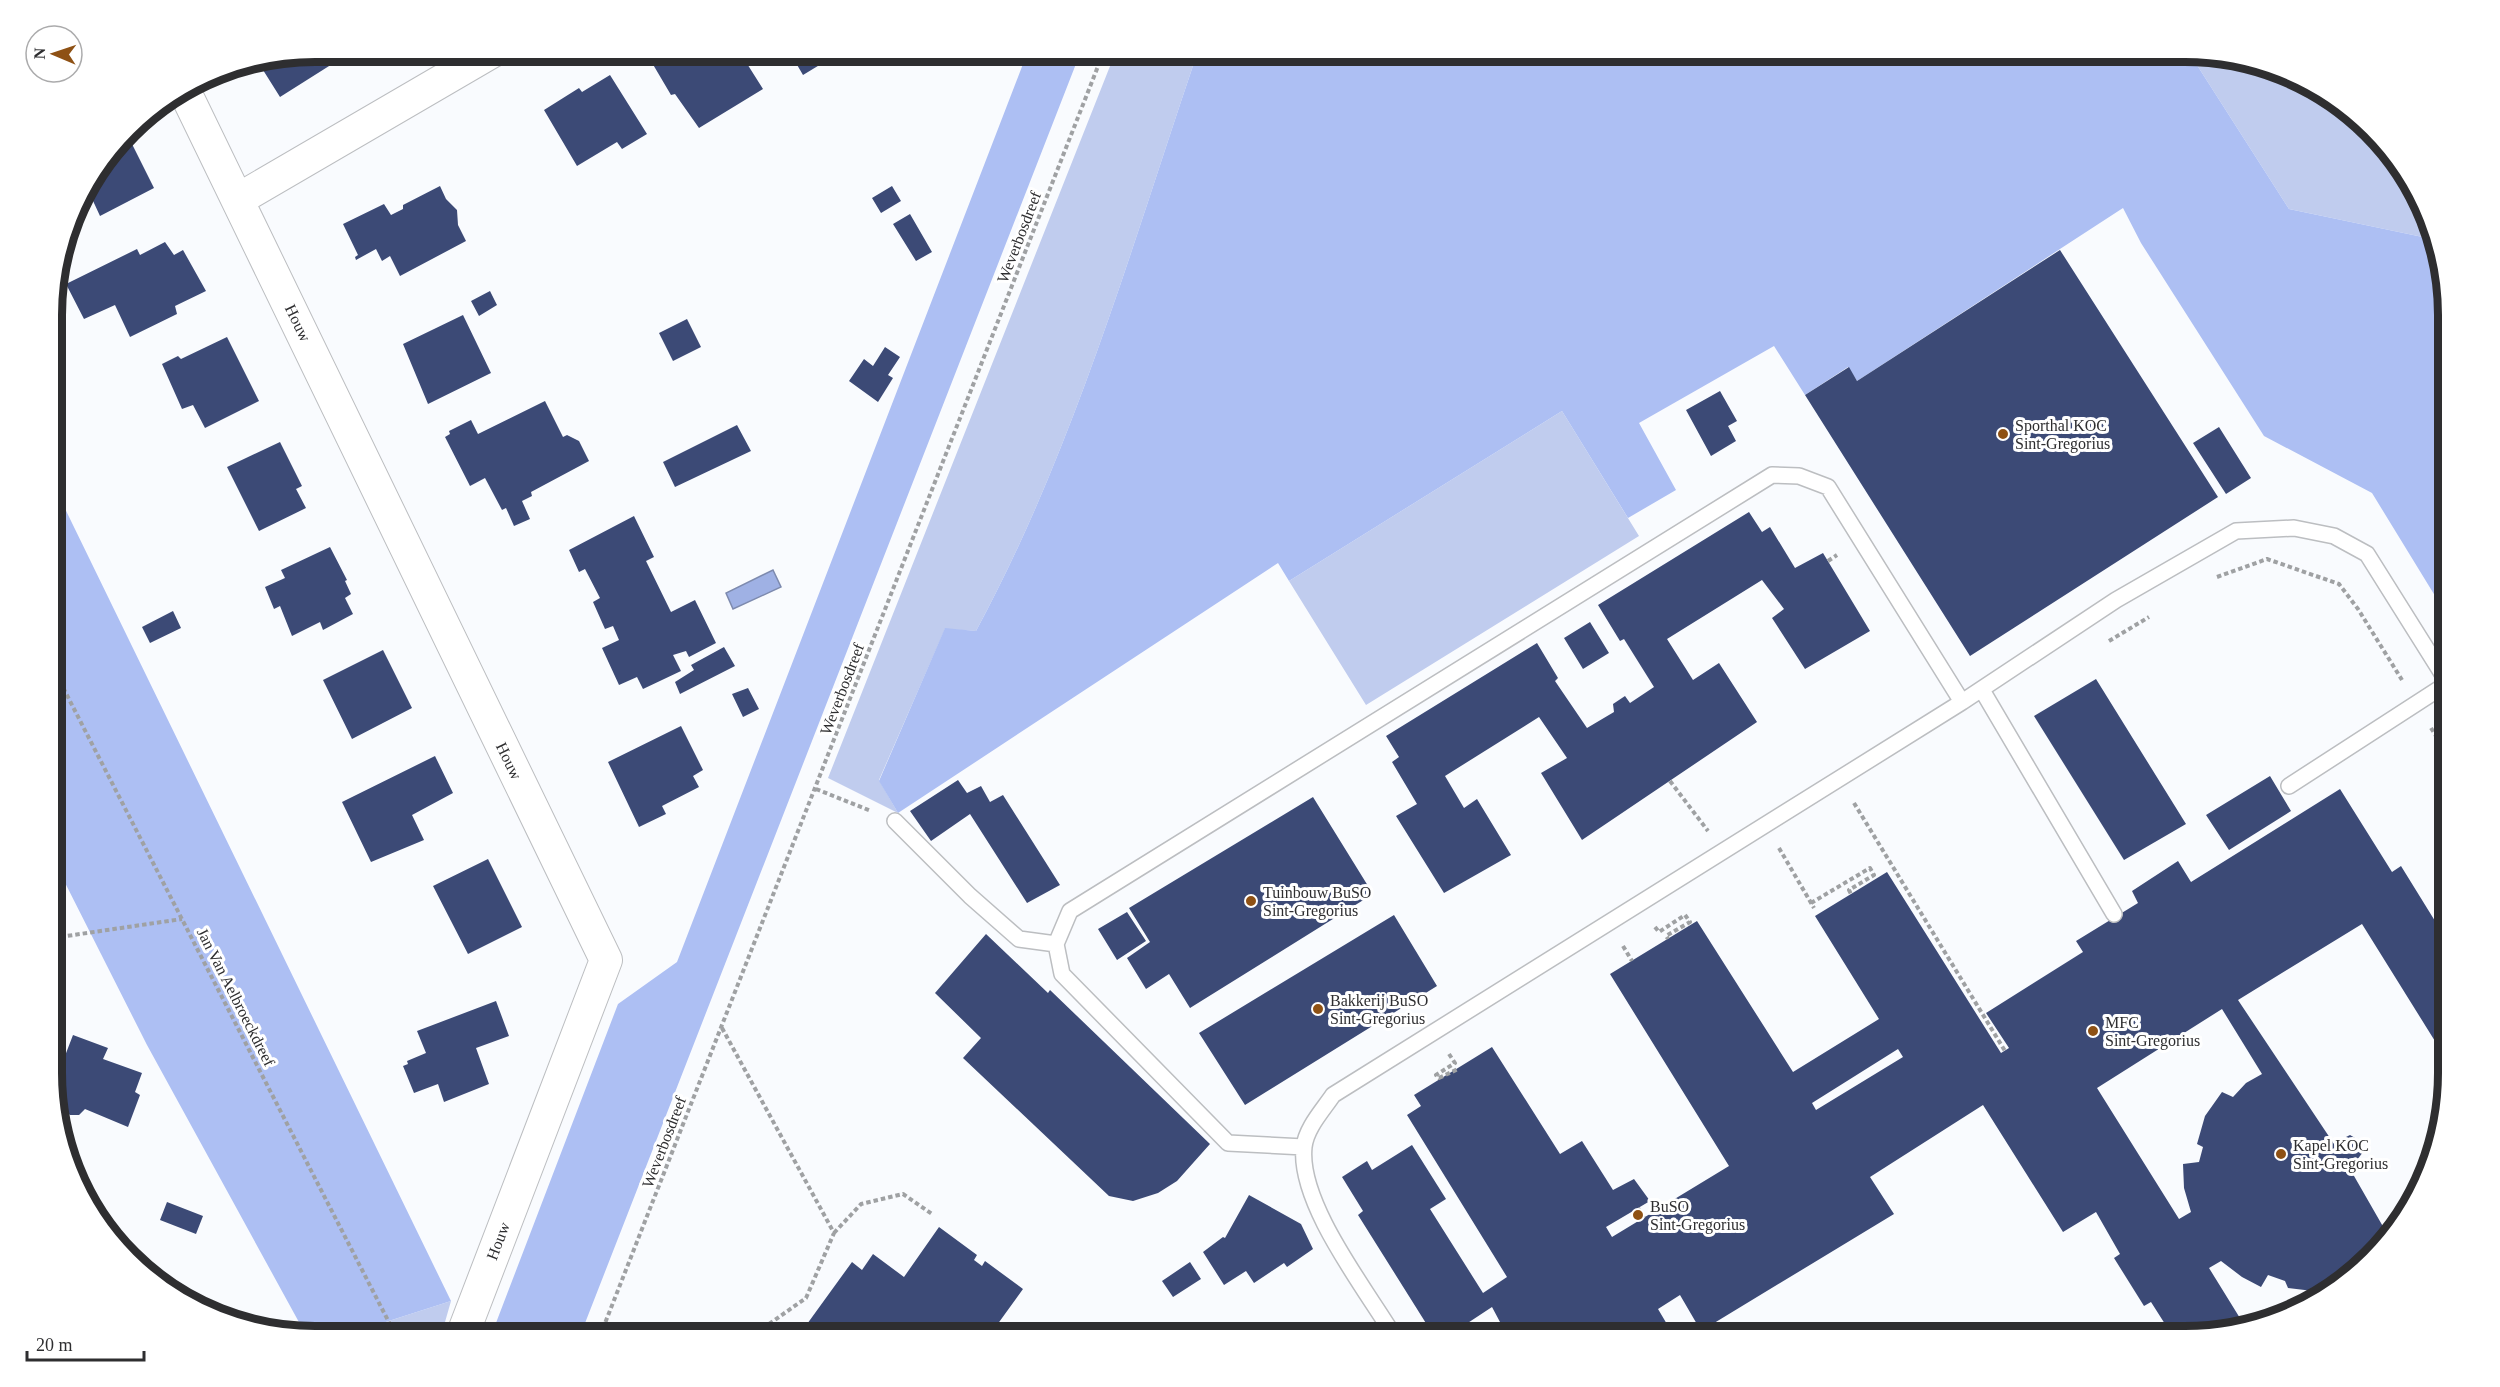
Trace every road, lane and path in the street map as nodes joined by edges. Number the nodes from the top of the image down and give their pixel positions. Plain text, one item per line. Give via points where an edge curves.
1 (474, 62) edge
2 (1100, 62) edge
3 (187, 96) edge
4 (238, 199) junction
5 (2438, 667) edge
6 (62, 686) edge
7 (2438, 689) edge
8 (1982, 690) junction
9 (1962, 702) junction
10 (1670, 781) dead end
11 (2289, 786) dead end
12 (816, 789) junction
13 (1852, 800) dead end
14 (895, 821) joint
15 (1777, 845) dead end
16 (1723, 851) junction
17 (1851, 894) dead end
18 (1811, 903) junction
19 (1814, 908) dead end
20 (2114, 914) dead end
21 (182, 919) junction
22 (1659, 932) dead end
23 (62, 937) edge
24 (1668, 939) dead end
25 (1056, 944) junction
26 (722, 1027) junction
27 (2005, 1051) dead end
28 (1455, 1063) dead end
29 (1458, 1069) dead end
30 (1304, 1147) junction
31 (1638, 1208) dead end
32 (932, 1215) dead end
33 (1644, 1218) dead end
34 (834, 1233) junction
35 (391, 1326) edge
36 (466, 1326) edge
37 (604, 1326) edge
38 (766, 1326) edge
39 (1388, 1326) edge

1 - 4 street
2 - 12 path, Weverbosdreef
3 - 4 street, Houw
4 - 36 street, Houw via 606,960
5 - 8 lane via 2367,554 2334,536 2294,528 2236,531 2116,600
6 - 21 path, Jan Van Aelbroeckdreef
7 - 11 lane
8 - 9 lane
8 - 20 lane
9 - 16 lane
9 - 25 lane via 1828,487 1799,476 1772,475 1070,911
10 - 16 path
12 - 14 path
12 - 26 path, Weverbosdreef
13 - 27 path
14 - 25 lane via 1019,939
15 - 18 path
16 - 30 lane via 1333,1095 1311,1128
17 - 18 path via 1849,890 1874,875 1870,868
18 - 19 path
21 - 23 path
21 - 35 path, Jan Van Aelbroeckdreef
22 - 24 path via 1685,915 1690,922 1666,936
25 - 30 lane via 1062,974 1228,1143
26 - 34 path
26 - 37 path, Weverbosdreef
28 - 29 path via 1436,1075 1439,1078
30 - 39 lane via 1309,1188 1324,1222
31 - 33 path
32 - 34 path via 903,1194 861,1204
34 - 38 path via 806,1298

